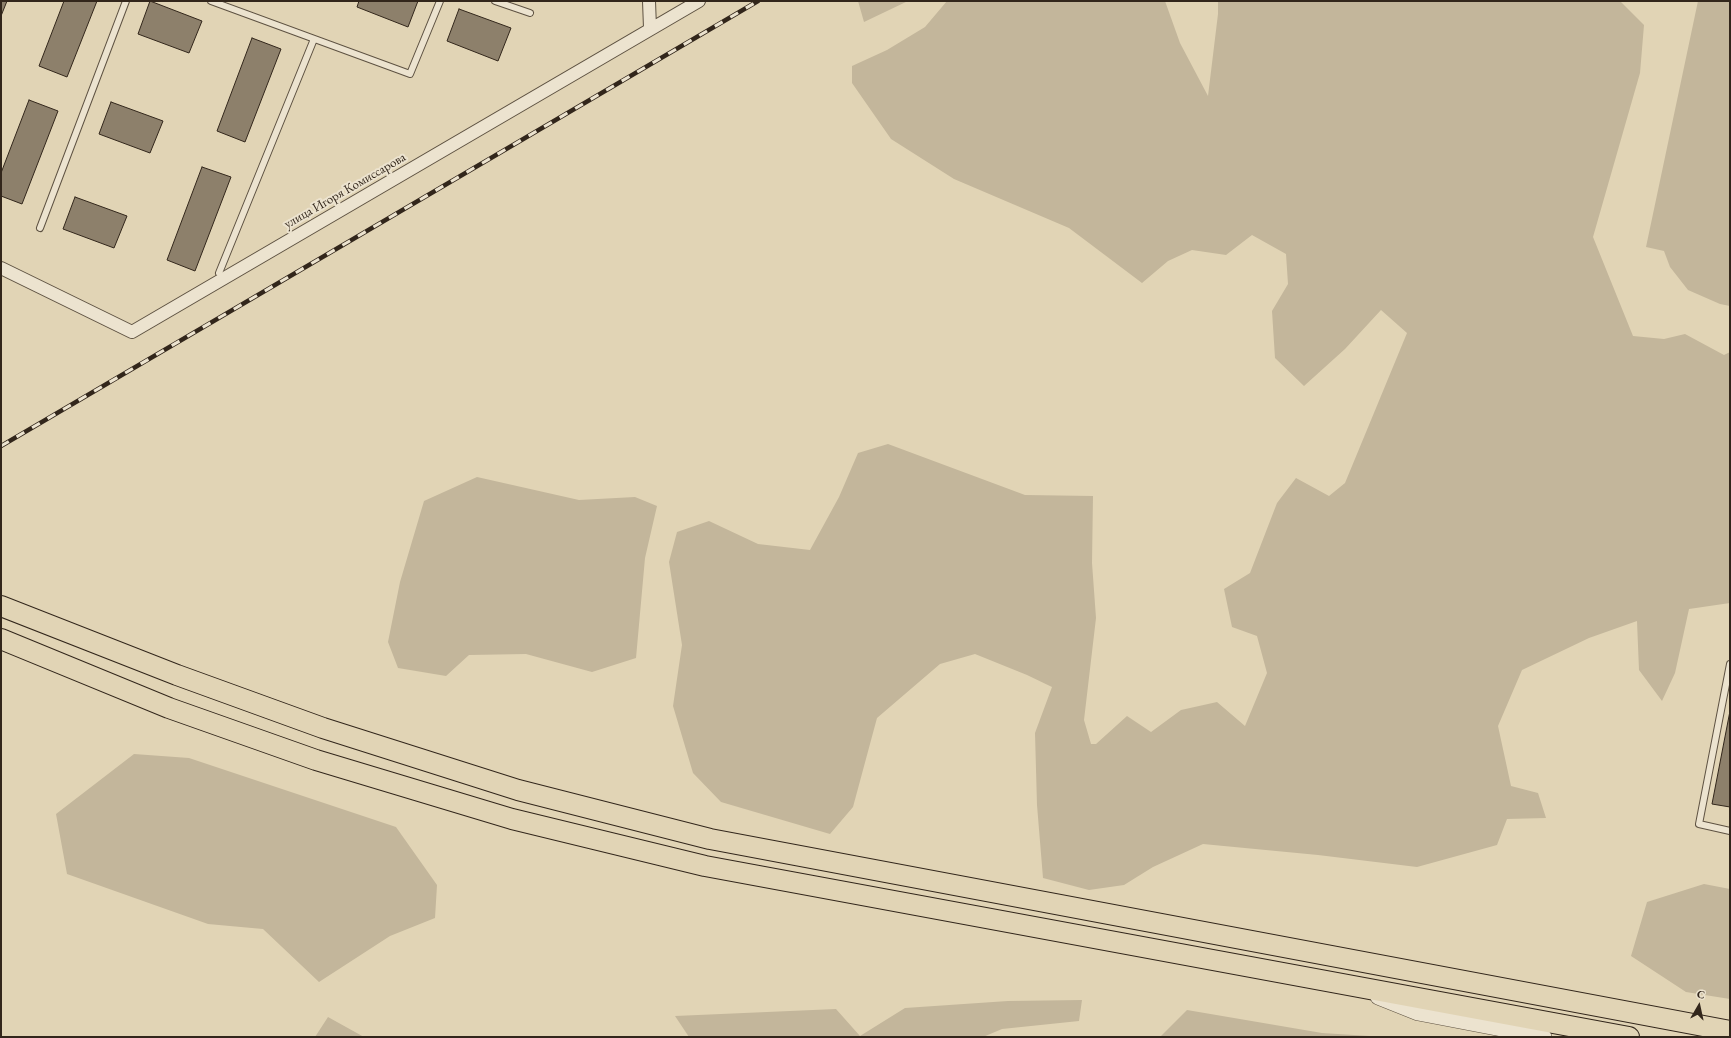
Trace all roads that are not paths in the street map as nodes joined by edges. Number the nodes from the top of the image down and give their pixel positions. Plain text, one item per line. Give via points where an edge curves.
1 (126, 1) edge
2 (211, 1) edge
3 (440, 1) edge
4 (495, 1) edge
5 (650, 1) edge
6 (699, 1) edge
7 (530, 13) dead end
8 (650, 28) junction
9 (314, 39) junction
10 (40, 228) dead end
11 (1, 268) edge
12 (219, 273) dead end
13 (1, 606) edge
14 (1, 639) edge
15 (1730, 664) edge
16 (1730, 831) edge
17 (1352, 986) junction
18 (1730, 1031) edge
19 (1544, 1037) edge
20 (1629, 1037) edge

1 - 10 lane
2 - 9 lane
3 - 9 lane via 410,74
4 - 7 lane
5 - 8 street
6 - 8 street, улица Игоря Комиссарова
8 - 11 street, улица Игоря Комиссарова via 132,332
9 - 12 lane
13 - 18 main road via 169,672 323,728 518,790 710,839
14 - 17 main road via 169,708 302,755 512,819 705,866
15 - 16 lane via 1699,824
17 - 19 street via 1418,1013
17 - 20 main road

